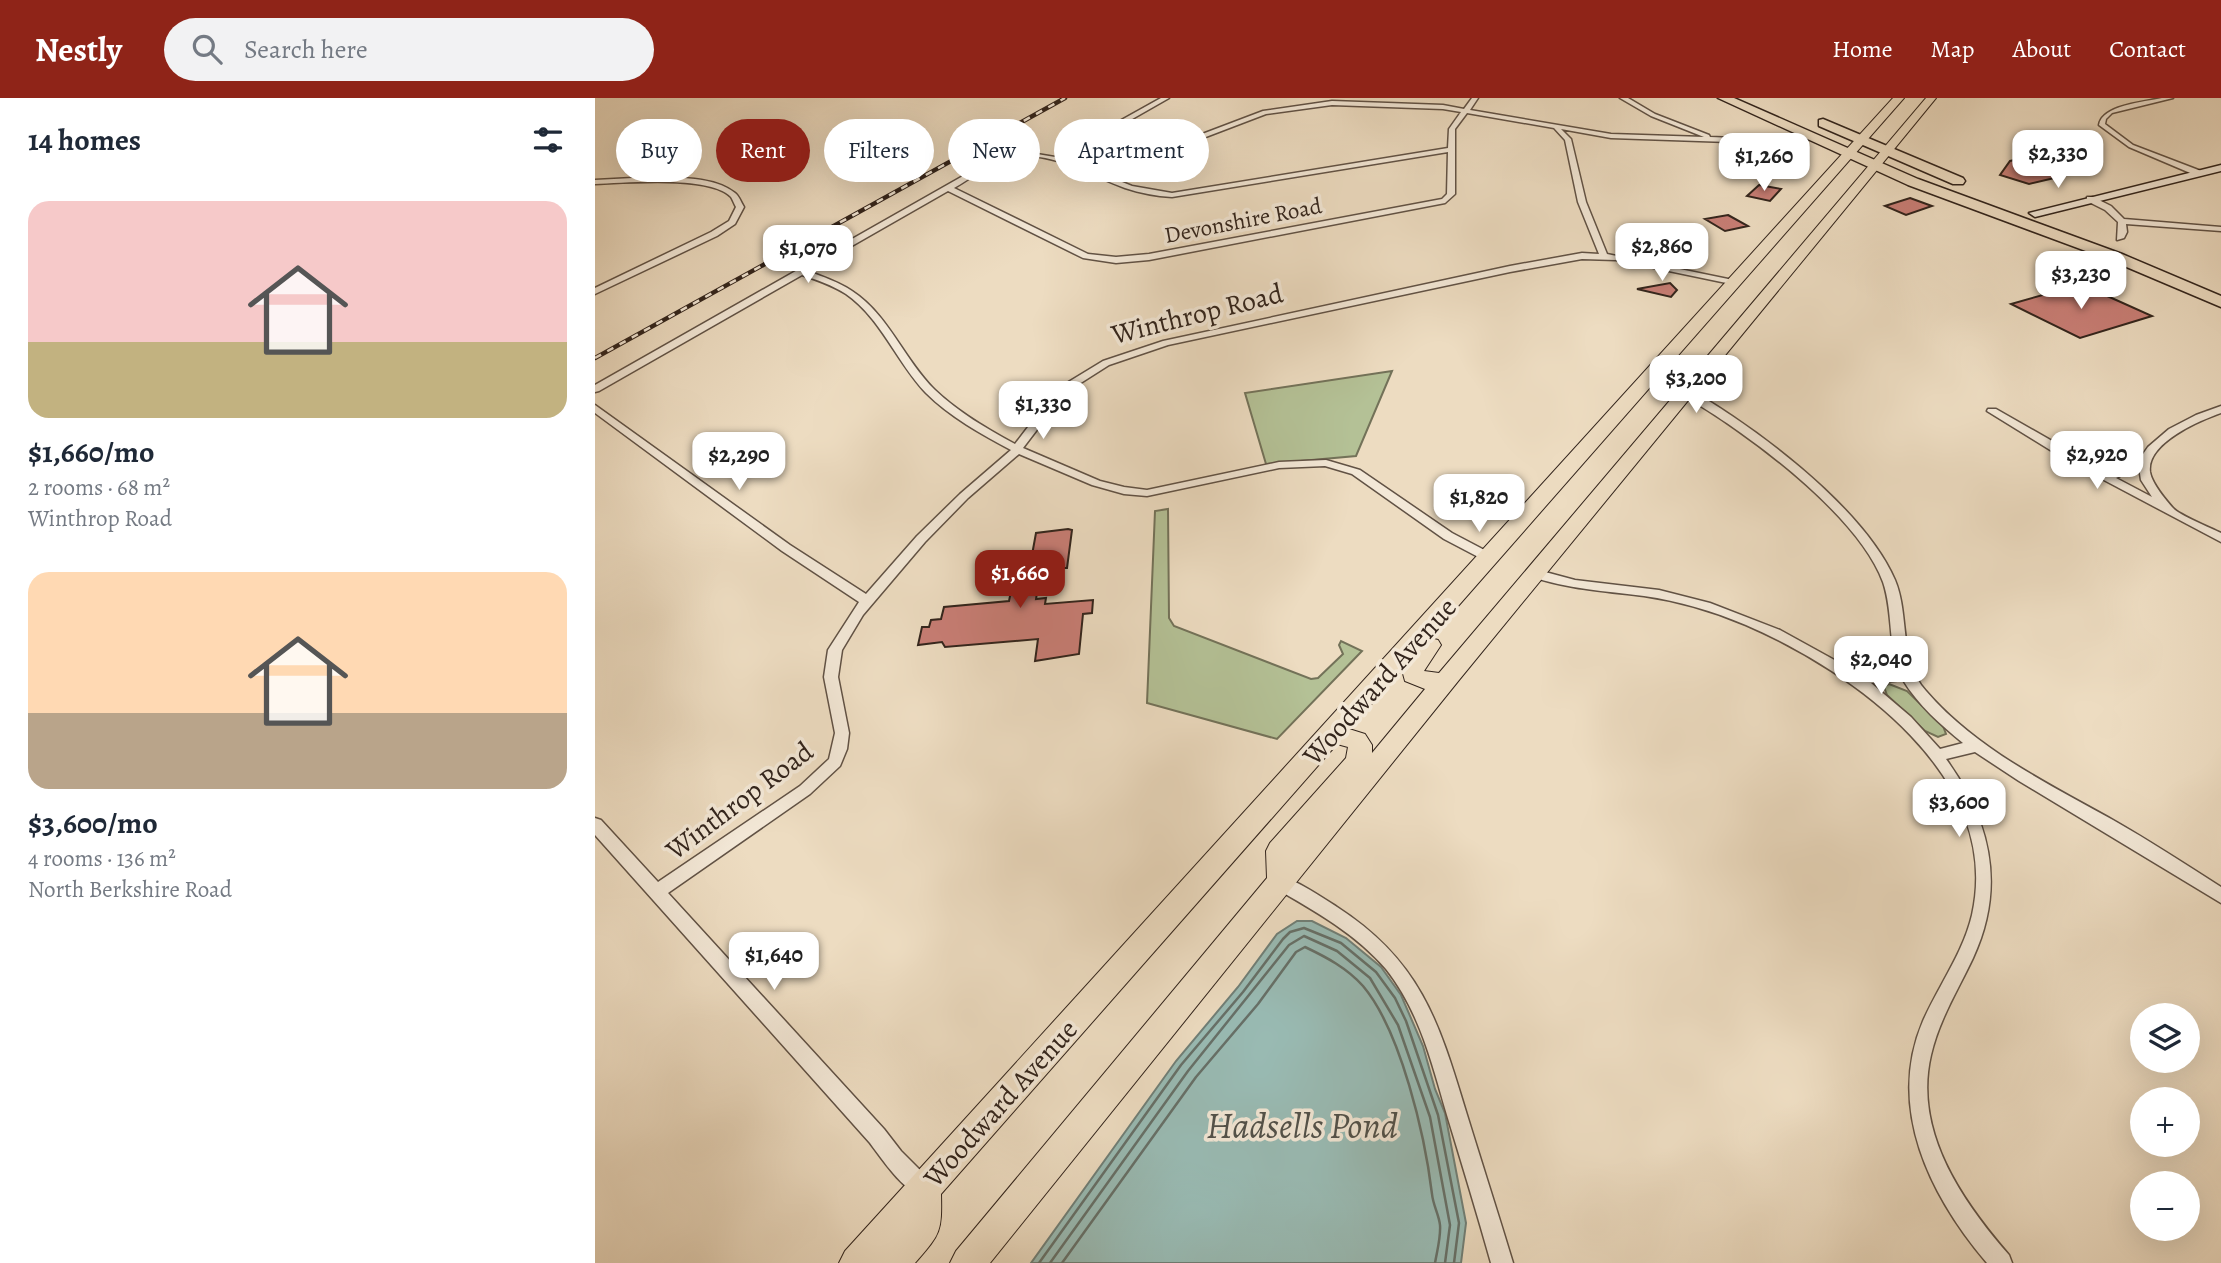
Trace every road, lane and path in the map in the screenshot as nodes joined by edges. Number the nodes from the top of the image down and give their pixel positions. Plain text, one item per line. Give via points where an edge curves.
1 (1166, 98) edge
2 (1475, 98) edge
3 (1623, 98) edge
4 (1724, 98) edge
5 (1916, 98) edge
6 (1931, 98) edge
7 (2170, 98) edge
8 (2121, 99) edge
9 (1896, 100) edge
10 (2136, 105) junction
11 (1777, 106) dead end
12 (1746, 108) junction
13 (1463, 111) junction
14 (1809, 117) dead end
15 (1128, 119) edge
16 (1554, 128) junction
17 (1904, 130) junction
18 (1209, 133) edge
19 (1611, 136) junction
20 (1711, 139) junction
21 (1862, 140) junction
22 (1788, 142) dead end
23 (1569, 145) junction
24 (1450, 150) junction
25 (1887, 150) junction
26 (1848, 154) junction
27 (1054, 159) edge
28 (1836, 166) junction
29 (1874, 166) junction
30 (2221, 167) edge
31 (2198, 173) junction
32 (595, 182) edge
33 (1119, 182) edge
34 (948, 188) junction
35 (1974, 188) dead end
36 (1999, 198) dead end
37 (2090, 200) junction
38 (1838, 209) junction
39 (2035, 213) junction
40 (2003, 216) junction
41 (2122, 221) junction
42 (1784, 225) junction
43 (2221, 229) edge
44 (2120, 238) dead end
45 (1604, 256) junction
46 (1787, 271) junction
47 (801, 272) junction
48 (1733, 283) junction
49 (595, 291) edge
50 (2221, 291) edge
51 (2221, 302) edge
52 (1712, 343) junction
53 (595, 389) edge
54 (1686, 393) junction
55 (595, 408) edge
56 (2221, 409) edge
57 (1621, 410) junction
58 (1991, 411) dead end
59 (1016, 448) junction
60 (2146, 459) junction
61 (2107, 478) junction
62 (1587, 512) junction
63 (2176, 515) junction
64 (2221, 538) edge
65 (1488, 557) junction
66 (1534, 573) junction
67 (867, 601) junction
68 (1906, 675) junction
69 (1854, 678) junction
70 (1446, 680) junction
71 (1332, 734) junction
72 (1975, 747) junction
73 (1938, 756) junction
74 (595, 824) edge
75 (1280, 883) junction
76 (657, 892) junction
77 (2221, 896) edge
78 (924, 1188) junction
79 (857, 1263) edge
80 (892, 1263) edge
81 (968, 1263) edge
82 (1502, 1263) edge
83 (2001, 1263) edge

1 - 15 street
2 - 13 street, Devonshire Road
3 - 20 street
4 - 12 highway
5 - 6 main road
6 - 17 main road, Woodward Avenue
7 - 10 street
8 - 10 street
9 - 17 main road via 1914,106 1899,123
9 - 21 main road, Woodward Avenue
10 - 31 street via 2110,112 2102,125 2131,146
11 - 12 highway
12 - 26 highway
13 - 16 street
13 - 18 street via 1348,102 1274,106
13 - 24 street, Devonshire Road via 1451,129
14 - 21 highway
16 - 19 street
16 - 23 street via 1565,133
17 - 25 main road, Woodward Avenue
19 - 20 street
19 - 23 street via 1584,138
20 - 22 street
21 - 25 highway
21 - 26 main road, Woodward Avenue
23 - 45 street via 1582,202
24 - 33 street via 1173,195
24 - 34 street, Devonshire Road via 1451,194 1445,201 1125,260 1080,254
25 - 29 main road, Woodward Avenue
25 - 35 highway
26 - 28 main road, Woodward Avenue
26 - 29 highway
27 - 34 street via 999,159
28 - 38 main road via 1840,176 1814,206
28 - 42 main road, Woodward Avenue
29 - 38 main road, Woodward Avenue
29 - 40 highway
30 - 31 street
31 - 37 street
32 - 49 street via 705,183 732,192 740,207 732,222 714,234
34 - 47 street
36 - 39 highway
37 - 39 street
37 - 41 street
38 - 46 main road, Woodward Avenue
39 - 40 highway
39 - 50 highway
40 - 51 highway via 2125,260
41 - 43 street
41 - 44 street
42 - 46 main road via 1807,231 1784,258
42 - 48 main road, Woodward Avenue
45 - 48 street, Winthrop Road
45 - 59 street, Winthrop Road via 1510,269 1128,354 1091,370 1061,391
46 - 52 main road, Woodward Avenue
47 - 53 street
47 - 59 street via 832,282 860,300 931,392
48 - 52 main road via 1738,293 1701,334
48 - 57 main road, Woodward Avenue
52 - 54 main road, Woodward Avenue
54 - 62 main road, Woodward Avenue
54 - 68 street via 1720,412 1810,483 1864,542 1889,580
55 - 67 street via 786,548
56 - 60 street via 2175,430
57 - 62 main road via 1643,414 1643,424 1594,481
57 - 65 main road, Woodward Avenue
58 - 61 street
59 - 65 street via 1086,481 1133,493 1165,491 1279,464 1336,465 1366,478 1448,536
59 - 67 street, Winthrop Road via 949,510
60 - 61 street
60 - 63 street via 2147,479
61 - 63 street
62 - 66 main road, Woodward Avenue
63 - 64 street
65 - 70 main road via 1492,574 1412,668 1422,681
65 - 71 main road, Woodward Avenue
66 - 69 street via 1562,583 1657,594 1723,611 1807,649
66 - 70 main road, Woodward Avenue
67 - 76 street, Winthrop Road via 841,637 831,664 842,733 835,762 814,784
68 - 69 street
68 - 72 street via 1937,713
69 - 73 street
70 - 75 main road, Woodward Avenue
71 - 75 main road via 1357,740 1360,754 1279,851
71 - 78 main road, Woodward Avenue
72 - 73 street
72 - 77 street
73 - 83 street via 1963,798 1976,832 1982,855 1983,897 1973,937 1930,1026 1919,1076 1920,1115 1946,1191
74 - 76 street
75 - 81 main road, Woodward Avenue
75 - 82 street via 1330,912 1374,946 1394,965 1417,1000
76 - 78 street
78 - 79 main road, Woodward Avenue
78 - 80 main road via 925,1225

